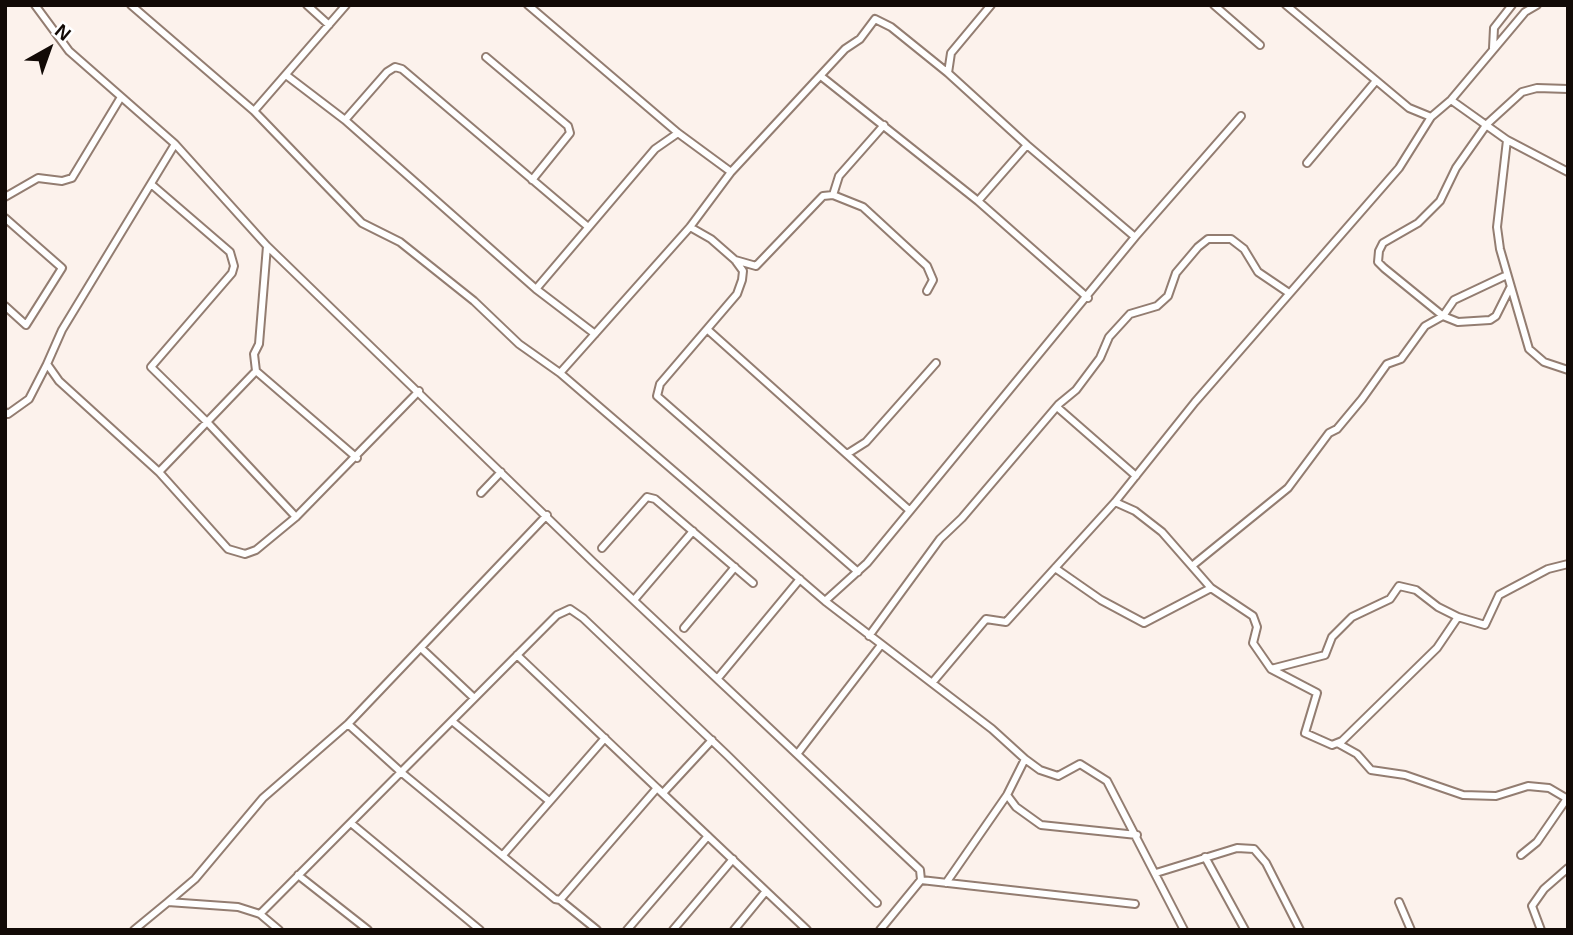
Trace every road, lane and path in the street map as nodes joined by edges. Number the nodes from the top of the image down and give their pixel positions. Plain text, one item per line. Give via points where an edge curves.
1 (35, 5) edge
2 (131, 5) edge
3 (307, 5) edge
4 (346, 5) edge
5 (528, 5) edge
6 (991, 5) edge
7 (1214, 5) edge
8 (1286, 5) edge
9 (1512, 5) edge
10 (1537, 5) edge
11 (329, 24) junction
12 (1260, 45) dead end
13 (1493, 48) junction
14 (486, 57) dead end
15 (948, 73) junction
16 (286, 75) junction
17 (822, 77) junction
18 (1375, 82) junction
19 (1568, 89) edge
20 (121, 97) junction
21 (1451, 100) junction
22 (254, 111) junction
23 (1241, 116) dead end
24 (1432, 117) junction
25 (345, 120) junction
26 (1487, 124) junction
27 (884, 125) junction
28 (678, 133) junction
29 (1507, 140) junction
30 (175, 144) junction
31 (1027, 145) junction
32 (1307, 163) dead end
33 (731, 172) junction
34 (1568, 172) edge
35 (532, 180) junction
36 (151, 184) junction
37 (833, 195) junction
38 (5, 197) edge
39 (978, 201) junction
40 (5, 218) edge
41 (587, 226) junction
42 (690, 227) junction
43 (1135, 237) junction
44 (267, 246) junction
45 (735, 260) junction
46 (1507, 275) junction
47 (1510, 288) junction
48 (536, 289) junction
49 (928, 290) dead end
50 (1289, 293) junction
51 (1088, 298) junction
52 (5, 306) edge
53 (1443, 316) junction
54 (708, 330) junction
55 (595, 334) junction
56 (1381, 355) dead end
57 (936, 363) dead end
58 (47, 364) junction
59 (1387, 364) junction
60 (1568, 370) edge
61 (256, 372) junction
62 (560, 373) junction
63 (419, 391) junction
64 (1057, 407) junction
65 (5, 412) edge
66 (208, 423) junction
67 (847, 454) junction
68 (357, 458) junction
69 (159, 472) junction
70 (500, 472) junction
71 (1136, 476) junction
72 (481, 493) dead end
73 (1115, 502) junction
74 (909, 510) junction
75 (547, 515) junction
76 (296, 517) junction
77 (693, 531) junction
78 (602, 548) dead end
79 (1568, 564) edge
80 (1192, 566) junction
81 (735, 567) junction
82 (1055, 568) junction
83 (858, 572) junction
84 (800, 579) junction
85 (753, 583) dead end
86 (1211, 588) junction
87 (634, 600) junction
88 (825, 601) junction
89 (1458, 617) junction
90 (684, 628) dead end
91 (869, 636) junction
92 (881, 645) junction
93 (421, 648) junction
94 (517, 655) junction
95 (1271, 669) junction
96 (718, 678) junction
97 (932, 683) junction
98 (474, 698) junction
99 (452, 721) junction
100 (348, 724) junction
101 (605, 738) junction
102 (712, 740) junction
103 (1339, 744) junction
104 (798, 753) junction
105 (1025, 759) junction
106 (402, 773) junction
107 (657, 788) junction
108 (663, 793) junction
109 (1007, 795) junction
110 (549, 801) junction
111 (1566, 801) edge
112 (352, 824) junction
113 (1137, 835) junction
114 (708, 836) junction
115 (503, 855) junction
116 (1521, 855) dead end
117 (1205, 857) junction
118 (733, 859) junction
119 (1568, 868) edge
120 (1156, 873) junction
121 (298, 875) junction
122 (1565, 875) edge
123 (922, 880) junction
124 (946, 883) junction
125 (766, 891) junction
126 (560, 900) junction
127 (168, 902) junction
128 (1399, 902) dead end
129 (877, 903) dead end
130 (1135, 904) dead end
131 (260, 914) junction
132 (134, 930) edge
133 (279, 930) edge
134 (368, 930) edge
135 (480, 930) edge
136 (597, 930) edge
137 (627, 930) edge
138 (673, 930) edge
139 (734, 930) edge
140 (807, 930) edge
141 (880, 930) edge
142 (1184, 930) edge
143 (1245, 930) edge
144 (1300, 930) edge
145 (1411, 930) edge
146 (1541, 930) edge

1 - 20 street via 69,51
2 - 22 street
3 - 11 street
4 - 11 street
5 - 28 street
6 - 15 street via 951,53
7 - 12 street
8 - 18 street
9 - 13 street via 1494,28
10 - 13 street
11 - 16 street
13 - 21 street
14 - 35 street via 570,132
15 - 17 street via 875,19
15 - 31 street
16 - 22 street
16 - 25 street
17 - 27 street
17 - 33 street
18 - 24 street via 1409,108
18 - 32 street
19 - 26 street via 1522,92
20 - 30 street
20 - 38 street via 72,178 38,178
21 - 24 street
21 - 26 street
22 - 62 street via 362,223 400,242 519,344
23 - 43 street
24 - 50 street via 1399,168
25 - 35 street via 387,72 402,69
25 - 48 street
26 - 29 street
26 - 53 street via 1456,168 1440,201 1418,223 1383,243 1379,251 1378,262
27 - 37 street via 839,176
27 - 39 street
28 - 33 street
28 - 41 street via 655,149
29 - 34 street
29 - 46 street via 1497,227
30 - 36 street
30 - 44 street
31 - 39 street
31 - 43 street
33 - 42 street
35 - 41 street
36 - 58 street via 62,330
36 - 66 street via 233,259 232,273 151,367
37 - 45 street via 823,195 756,266
37 - 49 street via 863,207 927,266 933,280
39 - 51 street
40 - 52 street via 62,268 26,325
41 - 48 street
42 - 45 street
42 - 55 street
43 - 51 street
44 - 61 street via 259,344 254,354
44 - 63 street
45 - 54 street via 743,271 737,294
46 - 47 street
46 - 53 street via 1454,300
47 - 53 street via 1490,320 1458,322
47 - 60 street via 1529,349 1544,362
48 - 55 street
50 - 64 street via 1258,272 1238,244 1221,237 1208,239 1176,273 1171,292 1157,306 1130,314 1109,337 1100,358
50 - 71 street
51 - 74 street
53 - 59 street via 1425,326 1401,359
54 - 67 street
54 - 83 street via 660,384 657,396
55 - 62 street
56 - 59 street
57 - 67 street via 866,442
58 - 65 street via 29,399
58 - 69 street via 59,381
59 - 80 street via 1288,488
61 - 66 street
61 - 68 street
62 - 84 street
63 - 68 street
63 - 70 street
64 - 71 street
64 - 91 street via 940,539
66 - 69 street
66 - 76 street
67 - 74 street
68 - 76 street
69 - 76 street via 228,550 237,553 256,550
70 - 72 street
70 - 75 street
71 - 73 street
73 - 80 street via 1135,511 1166,536
73 - 82 street
74 - 83 street
75 - 87 street
75 - 93 street
77 - 78 street via 648,497
77 - 81 street
77 - 87 street
79 - 89 street via 1548,569 1499,595 1485,625
80 - 86 street
81 - 85 street
81 - 90 street
82 - 86 street via 1144,623
82 - 97 street via 1006,622 986,619
83 - 88 street
84 - 88 street
84 - 96 street
86 - 95 street via 1253,616 1257,627 1253,643
87 - 96 street
88 - 91 street
89 - 95 street via 1416,590 1399,586 1390,599 1352,617 1332,637 1325,655
89 - 103 street via 1437,648
91 - 92 street
92 - 97 street
92 - 104 street
93 - 98 street
93 - 100 street
94 - 98 street
94 - 101 street
94 - 102 street via 562,611 575,610
95 - 103 street via 1317,693 1305,733
96 - 104 street
97 - 105 street
98 - 99 street
99 - 106 street
99 - 110 street
100 - 106 street
100 - 127 street via 263,798 195,879
101 - 107 street
101 - 110 street
102 - 108 street
102 - 129 street
103 - 111 street via 1357,754 1371,770 1405,775 1463,795 1496,796 1528,786 1549,788
104 - 123 street via 920,870
105 - 109 street
105 - 113 street via 1058,776 1080,764 1107,781
106 - 112 street
106 - 115 street
107 - 108 street
107 - 126 street
108 - 114 street
109 - 113 street via 1041,825
109 - 124 street
110 - 115 street
111 - 116 street via 1537,842
112 - 121 street
112 - 135 street
113 - 120 street
114 - 118 street
114 - 137 street
115 - 126 street
117 - 120 street
117 - 143 street
117 - 144 street via 1237,848 1254,849
118 - 125 street
118 - 138 street
119 - 122 street
120 - 142 street
121 - 131 street
121 - 134 street
122 - 146 street via 1544,889 1532,906
123 - 124 street
123 - 141 street
124 - 130 street
125 - 139 street
125 - 140 street
126 - 136 street
127 - 131 street via 216,904
127 - 132 street
128 - 145 street
131 - 133 street

